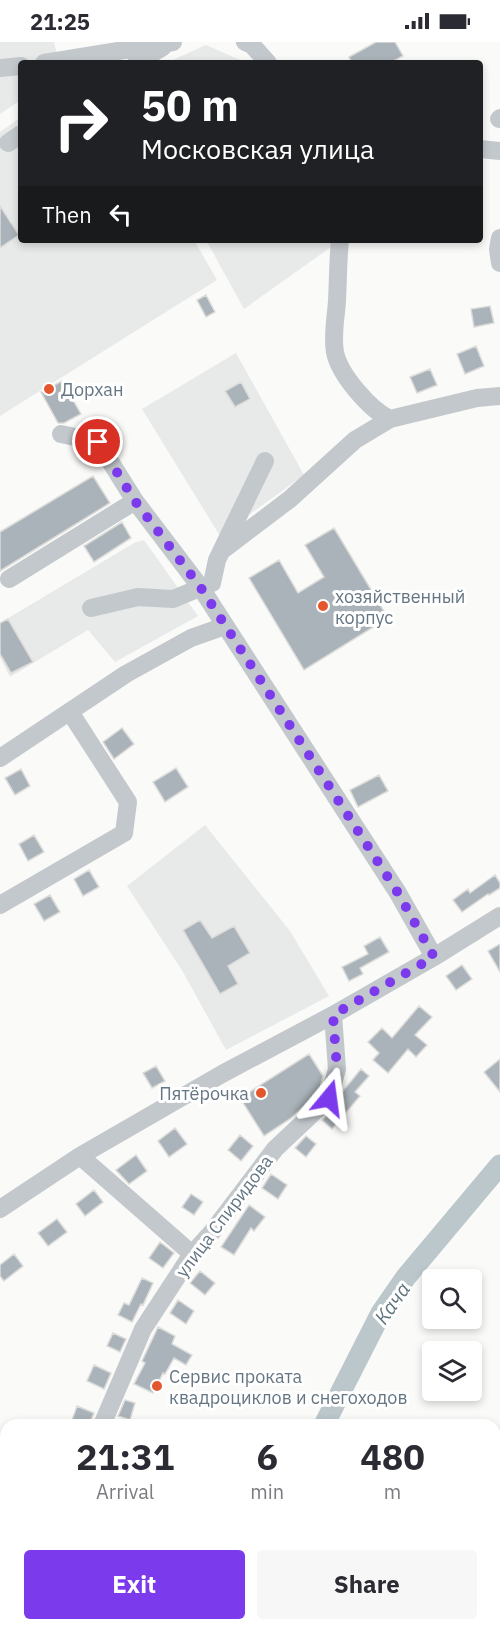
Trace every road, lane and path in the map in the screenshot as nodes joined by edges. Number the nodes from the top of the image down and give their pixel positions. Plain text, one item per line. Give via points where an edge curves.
1 (171, 42) edge
2 (252, 43) edge
3 (62, 60) edge
4 (141, 60) edge
5 (266, 60) edge
6 (18, 66) edge
7 (0, 68) edge
8 (483, 149) edge
9 (500, 151) edge
10 (500, 238) edge
11 (340, 243) edge
12 (500, 263) edge
13 (500, 396) edge
14 (390, 419) junction
15 (61, 434) dead end
16 (265, 461) dead end
17 (135, 501) junction
18 (224, 549) junction
19 (9, 579) dead end
20 (201, 588) junction
21 (91, 608) dead end
22 (225, 626) junction
23 (70, 712) junction
24 (0, 758) edge
25 (0, 904) edge
26 (500, 916) edge
27 (434, 957) junction
28 (333, 1015) junction
29 (80, 1156) junction
30 (0, 1209) edge
31 (192, 1254) junction
32 (105, 1419) edge

1 - 3 street
1 - 4 street
2 - 5 street
6 - 7 street
8 - 9 street
10 - 12 street
11 - 14 street via 335,353 366,403
13 - 14 street
14 - 18 street via 355,440 290,499
15 - 17 street via 98,442
16 - 18 street
17 - 19 street
17 - 20 street
18 - 20 street via 212,583
20 - 21 street via 173,599 138,597
20 - 22 street
22 - 23 street via 191,638 126,674
22 - 27 street via 398,893
23 - 24 street
23 - 25 street via 128,802 124,833
26 - 27 street
27 - 28 street
28 - 29 street
28 - 31 street, улица Спиридова via 337,1069 329,1098 275,1149
29 - 30 street
29 - 31 street
31 - 32 street, улица Спиридова via 143,1329

